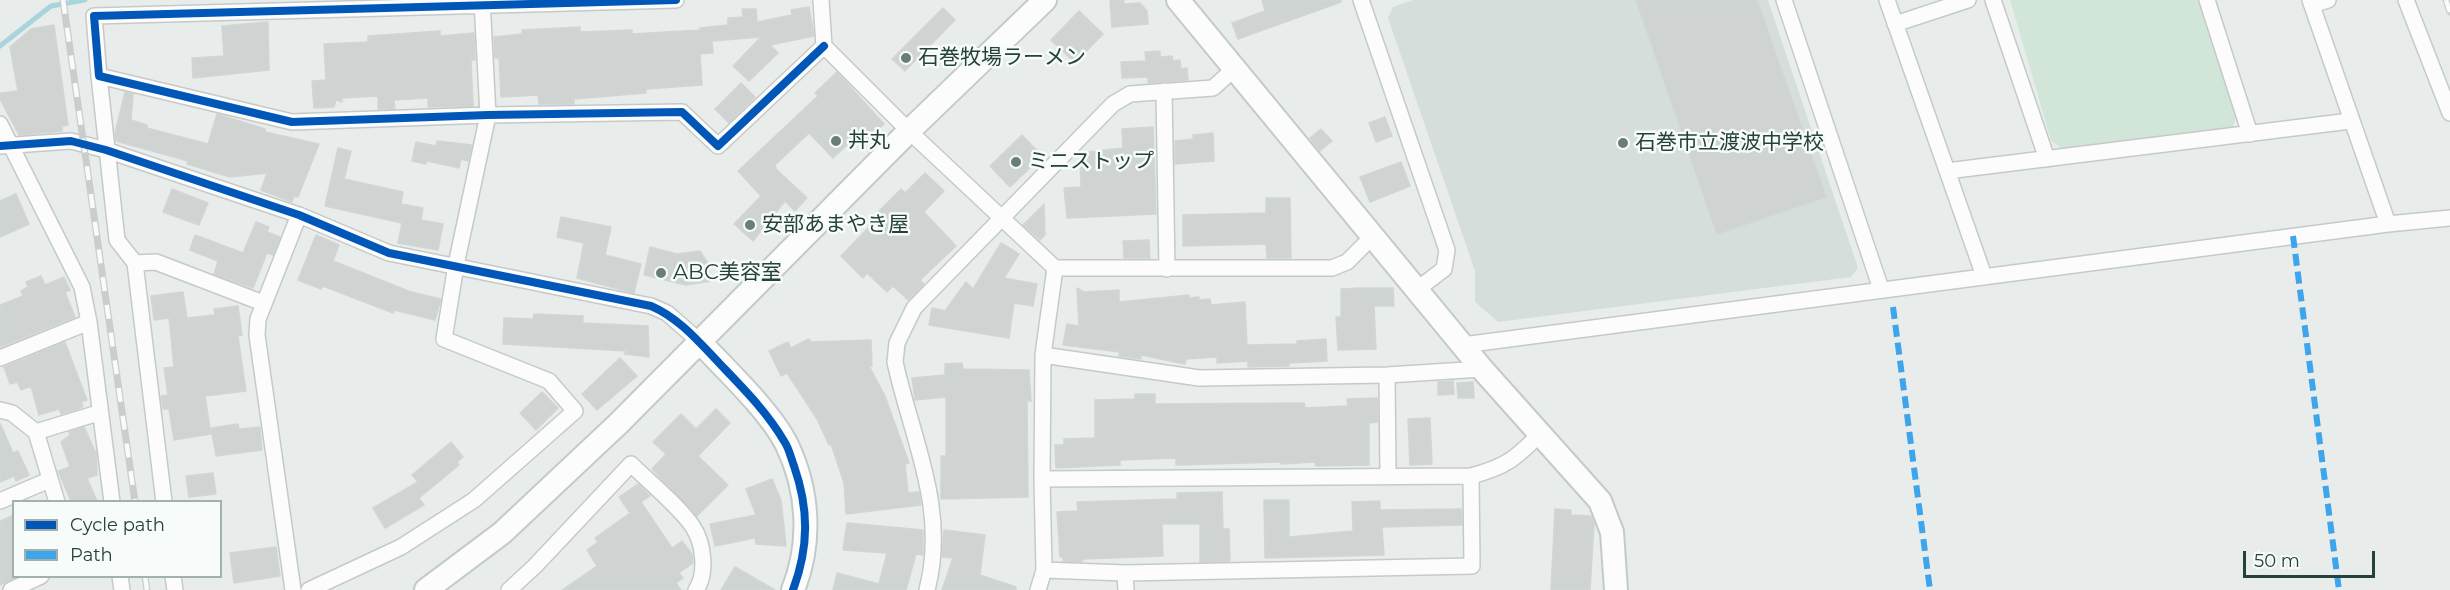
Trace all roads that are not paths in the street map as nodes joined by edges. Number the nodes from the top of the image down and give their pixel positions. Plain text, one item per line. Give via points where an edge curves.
1 (676, 0) edge
2 (821, 0) edge
3 (1045, 0) edge
4 (1178, 0) edge
5 (1361, 0) edge
6 (1784, 0) edge
7 (1887, 0) edge
8 (1968, 0) edge
9 (1993, 0) edge
10 (2207, 0) edge
11 (2328, 0) edge
12 (2406, 0) edge
13 (2311, 2) edge
14 (482, 3) edge
15 (1895, 24) junction
16 (824, 46) junction
17 (1234, 69) junction
18 (99, 76) junction
19 (1164, 91) junction
20 (2450, 113) edge
21 (488, 115) junction
22 (2350, 121) junction
23 (0, 124) edge
24 (909, 132) junction
25 (2250, 134) junction
26 (5, 145) edge
27 (106, 150) junction
28 (2047, 159) junction
29 (1947, 171) junction
30 (299, 215) junction
31 (1000, 217) junction
32 (2450, 218) edge
33 (2388, 224) junction
34 (1373, 236) junction
35 (135, 263) junction
36 (456, 265) junction
37 (1055, 268) junction
38 (1167, 268) junction
39 (1984, 276) junction
40 (1419, 288) junction
41 (1881, 289) junction
42 (263, 303) junction
43 (89, 322) junction
44 (699, 341) junction
45 (1463, 345) junction
46 (1043, 355) junction
47 (0, 358) edge
48 (1482, 369) junction
49 (1387, 375) junction
50 (0, 410) edge
51 (98, 413) junction
52 (36, 432) junction
53 (1539, 435) junction
54 (1471, 476) junction
55 (1388, 477) junction
56 (1042, 478) junction
57 (49, 480) junction
58 (57, 500) edge
59 (110, 500) edge
60 (164, 500) edge
61 (0, 501) edge
62 (1044, 570) junction
63 (1125, 573) junction
64 (37, 578) edge
65 (11, 590) edge
66 (293, 590) edge
67 (309, 590) edge
68 (426, 590) edge
69 (509, 590) edge
70 (696, 590) edge
71 (793, 590) edge
72 (927, 590) edge
73 (1038, 590) edge
74 (1126, 590) edge
75 (1616, 590) edge

1 - 14 street
2 - 16 street
3 - 24 street
4 - 17 street
5 - 40 street via 1447,250 1444,269
6 - 41 street
7 - 15 street
8 - 15 street
9 - 28 street
10 - 25 street
11 - 13 street
12 - 20 street
13 - 22 street
14 - 18 street via 94,16
14 - 21 street
15 - 29 street
16 - 21 street via 718,146 682,112
16 - 24 street
17 - 19 street via 1213,88
17 - 34 street
18 - 21 street via 292,122
18 - 27 street
19 - 31 street via 1130,94 1113,104
19 - 38 street
21 - 36 street
22 - 25 street
22 - 33 street
23 - 26 street
24 - 31 street
24 - 44 street
25 - 28 street
26 - 27 street via 71,141
26 - 43 street via 82,287
27 - 30 street
27 - 35 street via 117,240
28 - 29 street
29 - 39 street
30 - 36 street via 389,253
30 - 42 street
31 - 37 street
31 - 72 street via 914,308 897,343 895,362 931,493 934,543
32 - 33 street
33 - 39 street
34 - 38 street via 1347,262 1332,268
34 - 40 street
35 - 42 street via 156,262
35 - 60 street
36 - 44 street via 651,306 667,313
36 - 67 street via 444,339 549,381 575,411 474,500 401,547
37 - 38 street
37 - 46 street
39 - 41 street
40 - 45 street
41 - 45 street
42 - 66 street via 258,335
43 - 47 street
43 - 51 street
44 - 68 street via 502,533
44 - 71 street via 751,396 785,442 803,492 807,526 802,566
45 - 48 street
46 - 49 street via 1199,378
46 - 56 street
48 - 49 street
48 - 53 street
49 - 55 street
50 - 52 street via 12,413
51 - 52 street
51 - 59 street
52 - 57 street
53 - 54 street via 1513,461
53 - 75 street via 1600,501 1608,515
54 - 55 street
54 - 63 street via 1472,566
55 - 56 street
56 - 62 street
57 - 58 street
57 - 61 street
62 - 63 street
62 - 73 street
63 - 74 street
64 - 65 street
69 - 70 street via 631,464 694,528 703,566

